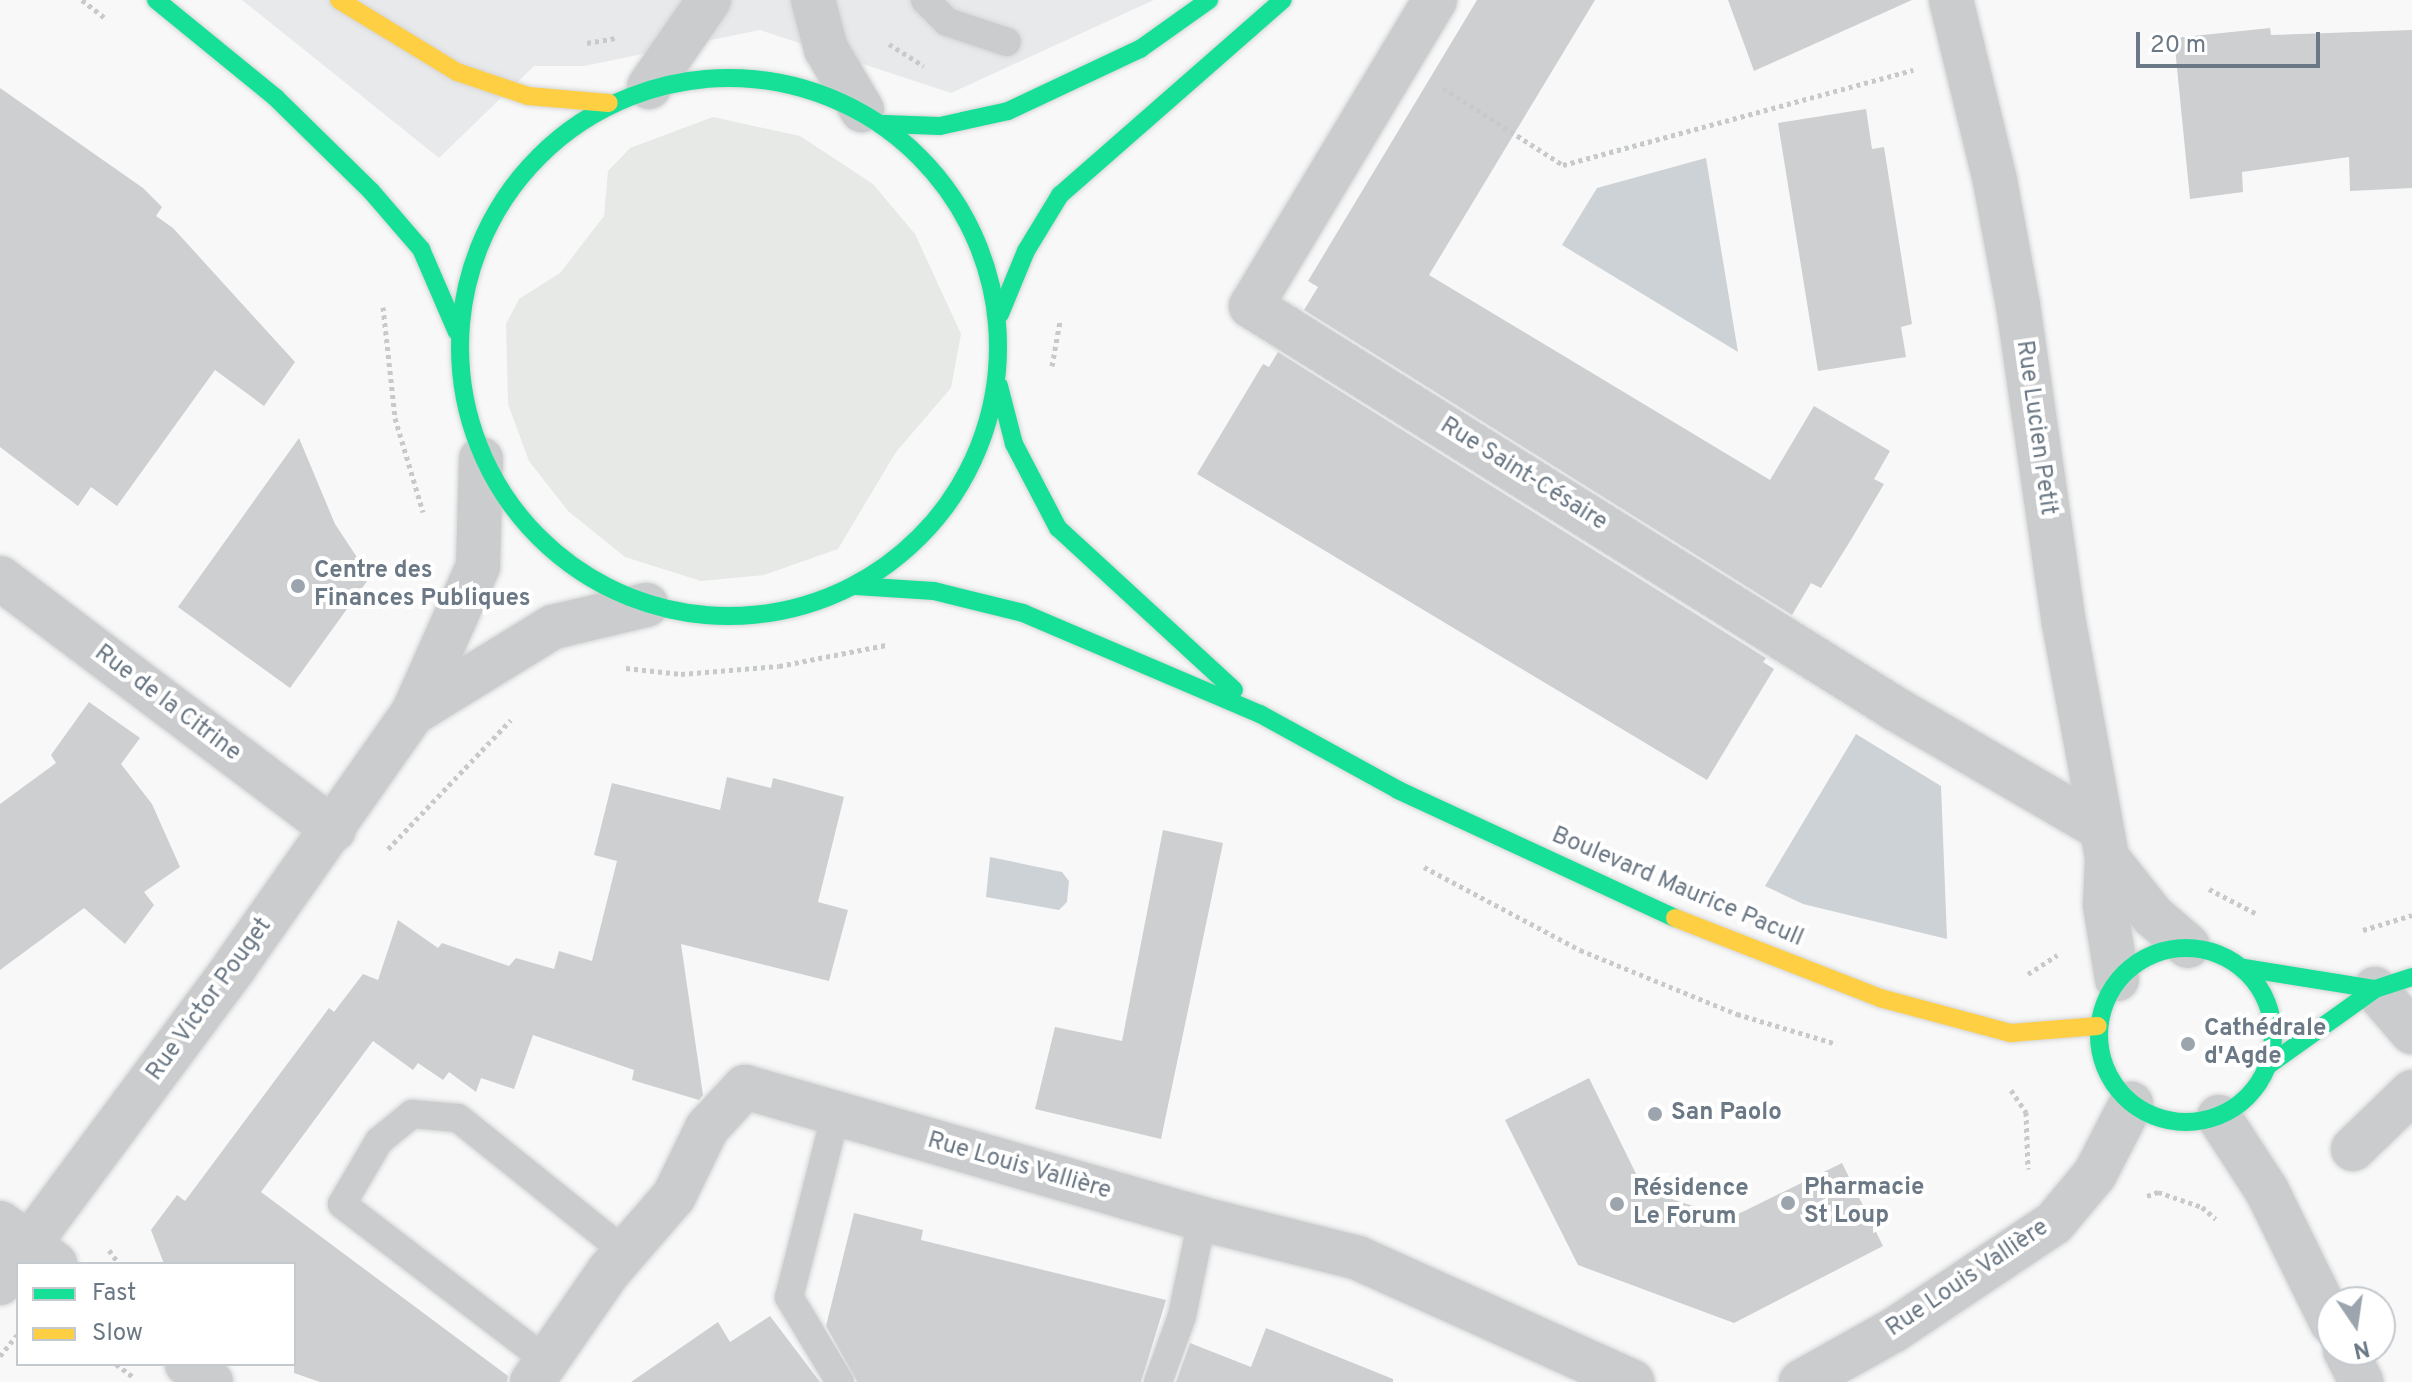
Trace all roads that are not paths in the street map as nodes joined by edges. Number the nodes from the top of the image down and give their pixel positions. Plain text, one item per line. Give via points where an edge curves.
1 (156, 0) edge
2 (339, 0) edge
3 (709, 0) edge
4 (813, 0) edge
5 (925, 0) edge
6 (1209, 0) edge
7 (1283, 0) edge
8 (1435, 0) edge
9 (1951, 0) edge
10 (1007, 42) dead end
11 (629, 95) junction
12 (874, 117) junction
13 (1000, 314) junction
14 (457, 332) junction
15 (999, 386) junction
16 (481, 459) junction
17 (0, 578) edge
18 (856, 586) junction
19 (646, 605) junction
20 (413, 713) junction
21 (1260, 714) junction
22 (334, 830) junction
23 (2104, 843) junction
24 (2188, 946) junction
25 (2244, 968) junction
26 (2117, 979) junction
27 (2394, 983) edge
28 (2098, 1026) junction
29 (2412, 1032) edge
30 (2270, 1064) junction
31 (2412, 1092) edge
32 (2131, 1104) junction
33 (836, 1113) junction
34 (2219, 1117) junction
35 (2353, 1149) dead end
36 (1202, 1219) junction
37 (28, 1244) edge
38 (625, 1252) junction
39 (0, 1283) edge
40 (2316, 1291) edge
41 (190, 1366) edge
42 (540, 1371) edge
43 (1626, 1379) edge
44 (211, 1382) edge
45 (840, 1382) edge
46 (1158, 1382) edge
47 (1801, 1382) edge

1 - 14 street via 275,97 371,191 421,249
2 - 11 street via 457,72 528,96
3 - 11 street
4 - 12 street via 826,49
5 - 10 lane via 947,22
6 - 12 street via 1140,49 1008,111 940,126
7 - 13 street via 1060,195 1026,251
8 - 23 street, Rue Saint-Césaire via 1251,306 1815,656
9 - 23 street, Rue Lucien Petit via 2018,305
11 - 12 street via 758,77
11 - 14 street via 532,160 479,239
12 - 13 street via 963,207
13 - 15 street
14 - 16 street via 462,398
15 - 18 street via 974,466 933,524
15 - 21 street, Boulevard Maurice Pacull via 1014,444 1058,528
16 - 19 street via 521,523 578,572
16 - 20 street, Rue Victor Pouget via 478,566
17 - 22 street, Rue de la Citrine
18 - 19 street via 789,611 717,618
18 - 21 street, Boulevard Maurice Pacull via 934,591 1023,613
19 - 20 street, Rue Victor Pouget via 553,627
20 - 22 street, Rue Victor Pouget
21 - 28 street, Boulevard Maurice Pacull via 1398,790 1642,905 1880,998 2011,1033
22 - 37 street, Rue Victor Pouget
23 - 24 street, Rue Lucien Petit via 2153,916
23 - 26 street, Rue Lucien Petit via 2105,905
24 - 25 street via 2218,952
24 - 26 street via 2148,955
25 - 27 street
25 - 30 street via 2266,995 2274,1029
26 - 28 street
27 - 29 street
27 - 30 street via 2325,1020
28 - 32 street via 2106,1069
30 - 34 street via 2251,1096
31 - 35 street
32 - 34 street via 2159,1119
32 - 47 street, Rue Louis Vallière via 2095,1174 2054,1223 1907,1322
33 - 36 street, Rue Louis Vallière
33 - 38 street, Rue Louis Vallière via 745,1087 707,1128 674,1196
33 - 45 lane via 789,1297
34 - 40 street via 2267,1191
36 - 43 street, Rue Louis Vallière via 1358,1258
36 - 46 lane via 1182,1316
37 - 39 street, Rue Victor Pouget
38 - 42 street, Rue Louis Vallière
38 - 42 lane via 458,1118 412,1114 379,1141 342,1204
41 - 44 street

